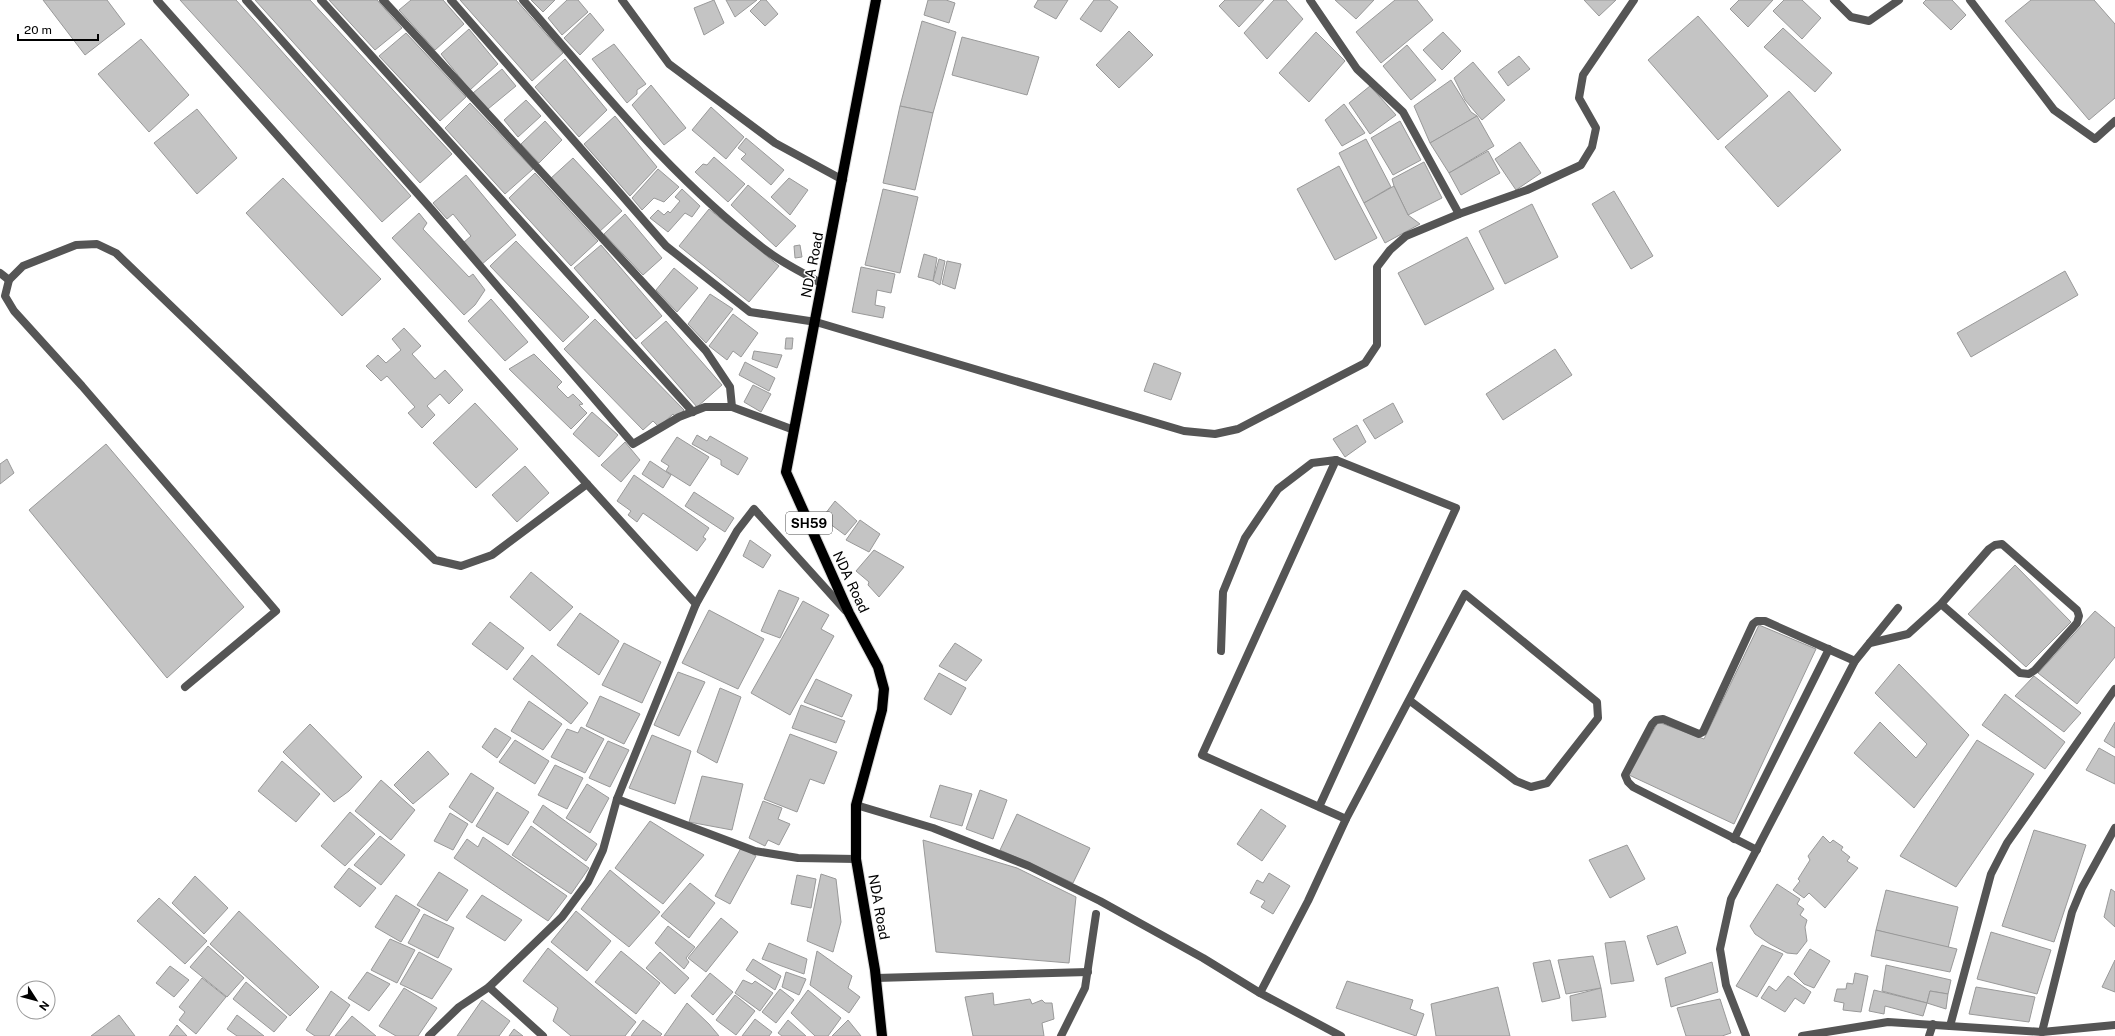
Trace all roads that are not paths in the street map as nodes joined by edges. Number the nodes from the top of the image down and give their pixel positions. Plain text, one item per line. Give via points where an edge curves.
1 (156, 0) edge
2 (246, 0) edge
3 (321, 0) edge
4 (383, 0) edge
5 (451, 0) edge
6 (523, 0) edge
7 (622, 0) edge
8 (876, 0) edge
9 (1310, 0) edge
10 (1634, 0) edge
11 (1834, 0) edge
12 (1899, 0) edge
13 (1970, 0) edge
14 (2115, 121) edge
15 (843, 180) junction
16 (1459, 214) junction
17 (0, 273) edge
18 (9, 280) junction
19 (822, 284) junction
20 (816, 322) junction
21 (732, 407) junction
22 (693, 412) junction
23 (794, 430) junction
24 (1336, 460) junction
25 (587, 484) junction
26 (696, 604) junction
27 (1941, 604) junction
28 (1898, 608) dead end
29 (848, 613) junction
30 (1870, 643) junction
31 (1829, 650) junction
32 (1221, 651) dead end
33 (1855, 661) junction
34 (185, 686) dead end
35 (2115, 689) edge
36 (1409, 700) junction
37 (617, 799) junction
38 (856, 805) junction
39 (1319, 807) junction
40 (1346, 819) junction
41 (2115, 828) edge
42 (1734, 839) junction
43 (1757, 850) junction
44 (856, 859) junction
45 (1096, 914) dead end
46 (1088, 972) junction
47 (876, 978) junction
48 (489, 987) junction
49 (1260, 993) junction
50 (1933, 1024) junction
51 (2115, 1025) edge
52 (1950, 1026) junction
53 (2042, 1032) junction
54 (429, 1036) edge
55 (544, 1036) edge
56 (882, 1036) edge
57 (1061, 1036) edge
58 (1342, 1036) edge
59 (1746, 1036) edge
60 (1802, 1036) edge
61 (1929, 1036) edge

1 - 25 street
2 - 22 street via 427,204 633,444 679,417
3 - 22 street
4 - 21 street via 706,351 730,387
5 - 20 street via 666,246 750,312
6 - 19 street via 662,157 710,205 769,252
7 - 15 street via 669,64 775,143
8 - 15 main road, NDA Road / SH59
9 - 16 street via 1357,69 1403,112
10 - 16 street via 1583,75 1579,98 1596,128 1592,147 1581,165 1527,190
11 - 12 street via 1851,17 1869,21
13 - 14 street via 2054,110 2095,139
15 - 19 main road, NDA Road / SH59
16 - 20 street via 1406,236 1376,267 1377,345 1365,363 1238,429 1214,434 1184,431
17 - 18 street
18 - 25 street via 24,266 76,245 97,244 116,253 435,560 461,566 492,555
18 - 34 street via 5,296 14,310 276,611
19 - 20 main road, NDA Road / SH59
20 - 23 main road, NDA Road / SH59
21 - 22 street via 705,407
21 - 23 street
23 - 29 main road, NDA Road / SH59 via 786,472
24 - 32 street via 1312,463 1278,488 1245,538 1223,592
24 - 39 street via 1202,755
24 - 39 street via 1456,508
25 - 26 street
26 - 29 street via 737,530 754,509
26 - 37 street
27 - 27 street via 1990,549 2002,544 2077,610 2079,616 2077,623 2029,674 2020,673
27 - 30 street via 1908,634
28 - 30 street
29 - 38 main road, NDA Road / SH59 via 878,667 884,690 882,710
30 - 33 street
31 - 33 street
31 - 42 street
31 - 42 street via 1765,621 1757,621 1753,624 1703,732 1699,734 1663,719 1656,720 1625,775 1634,787
33 - 43 street
35 - 52 street via 2007,843 1991,874
36 - 36 street via 1465,594 1597,702 1598,718 1547,782 1531,786 1516,781
36 - 40 street
37 - 44 street via 755,851 798,858
37 - 48 street via 603,850 588,882 562,917
38 - 44 main road, NDA Road / SH59
38 - 49 street via 933,828 1029,866 1100,900
39 - 40 street
40 - 49 street via 1308,901
41 - 53 street via 2082,888 2072,912
42 - 43 street
43 - 59 street via 1731,899 1720,949 1726,985
44 - 47 main road, NDA Road / SH59
45 - 46 street
46 - 47 street
46 - 57 street via 1086,988
47 - 56 main road, NDA Road / SH59
48 - 54 street via 459,1007
48 - 55 street
49 - 58 street
50 - 52 street
50 - 60 street via 1888,1022
50 - 61 street
51 - 53 street
52 - 53 street

